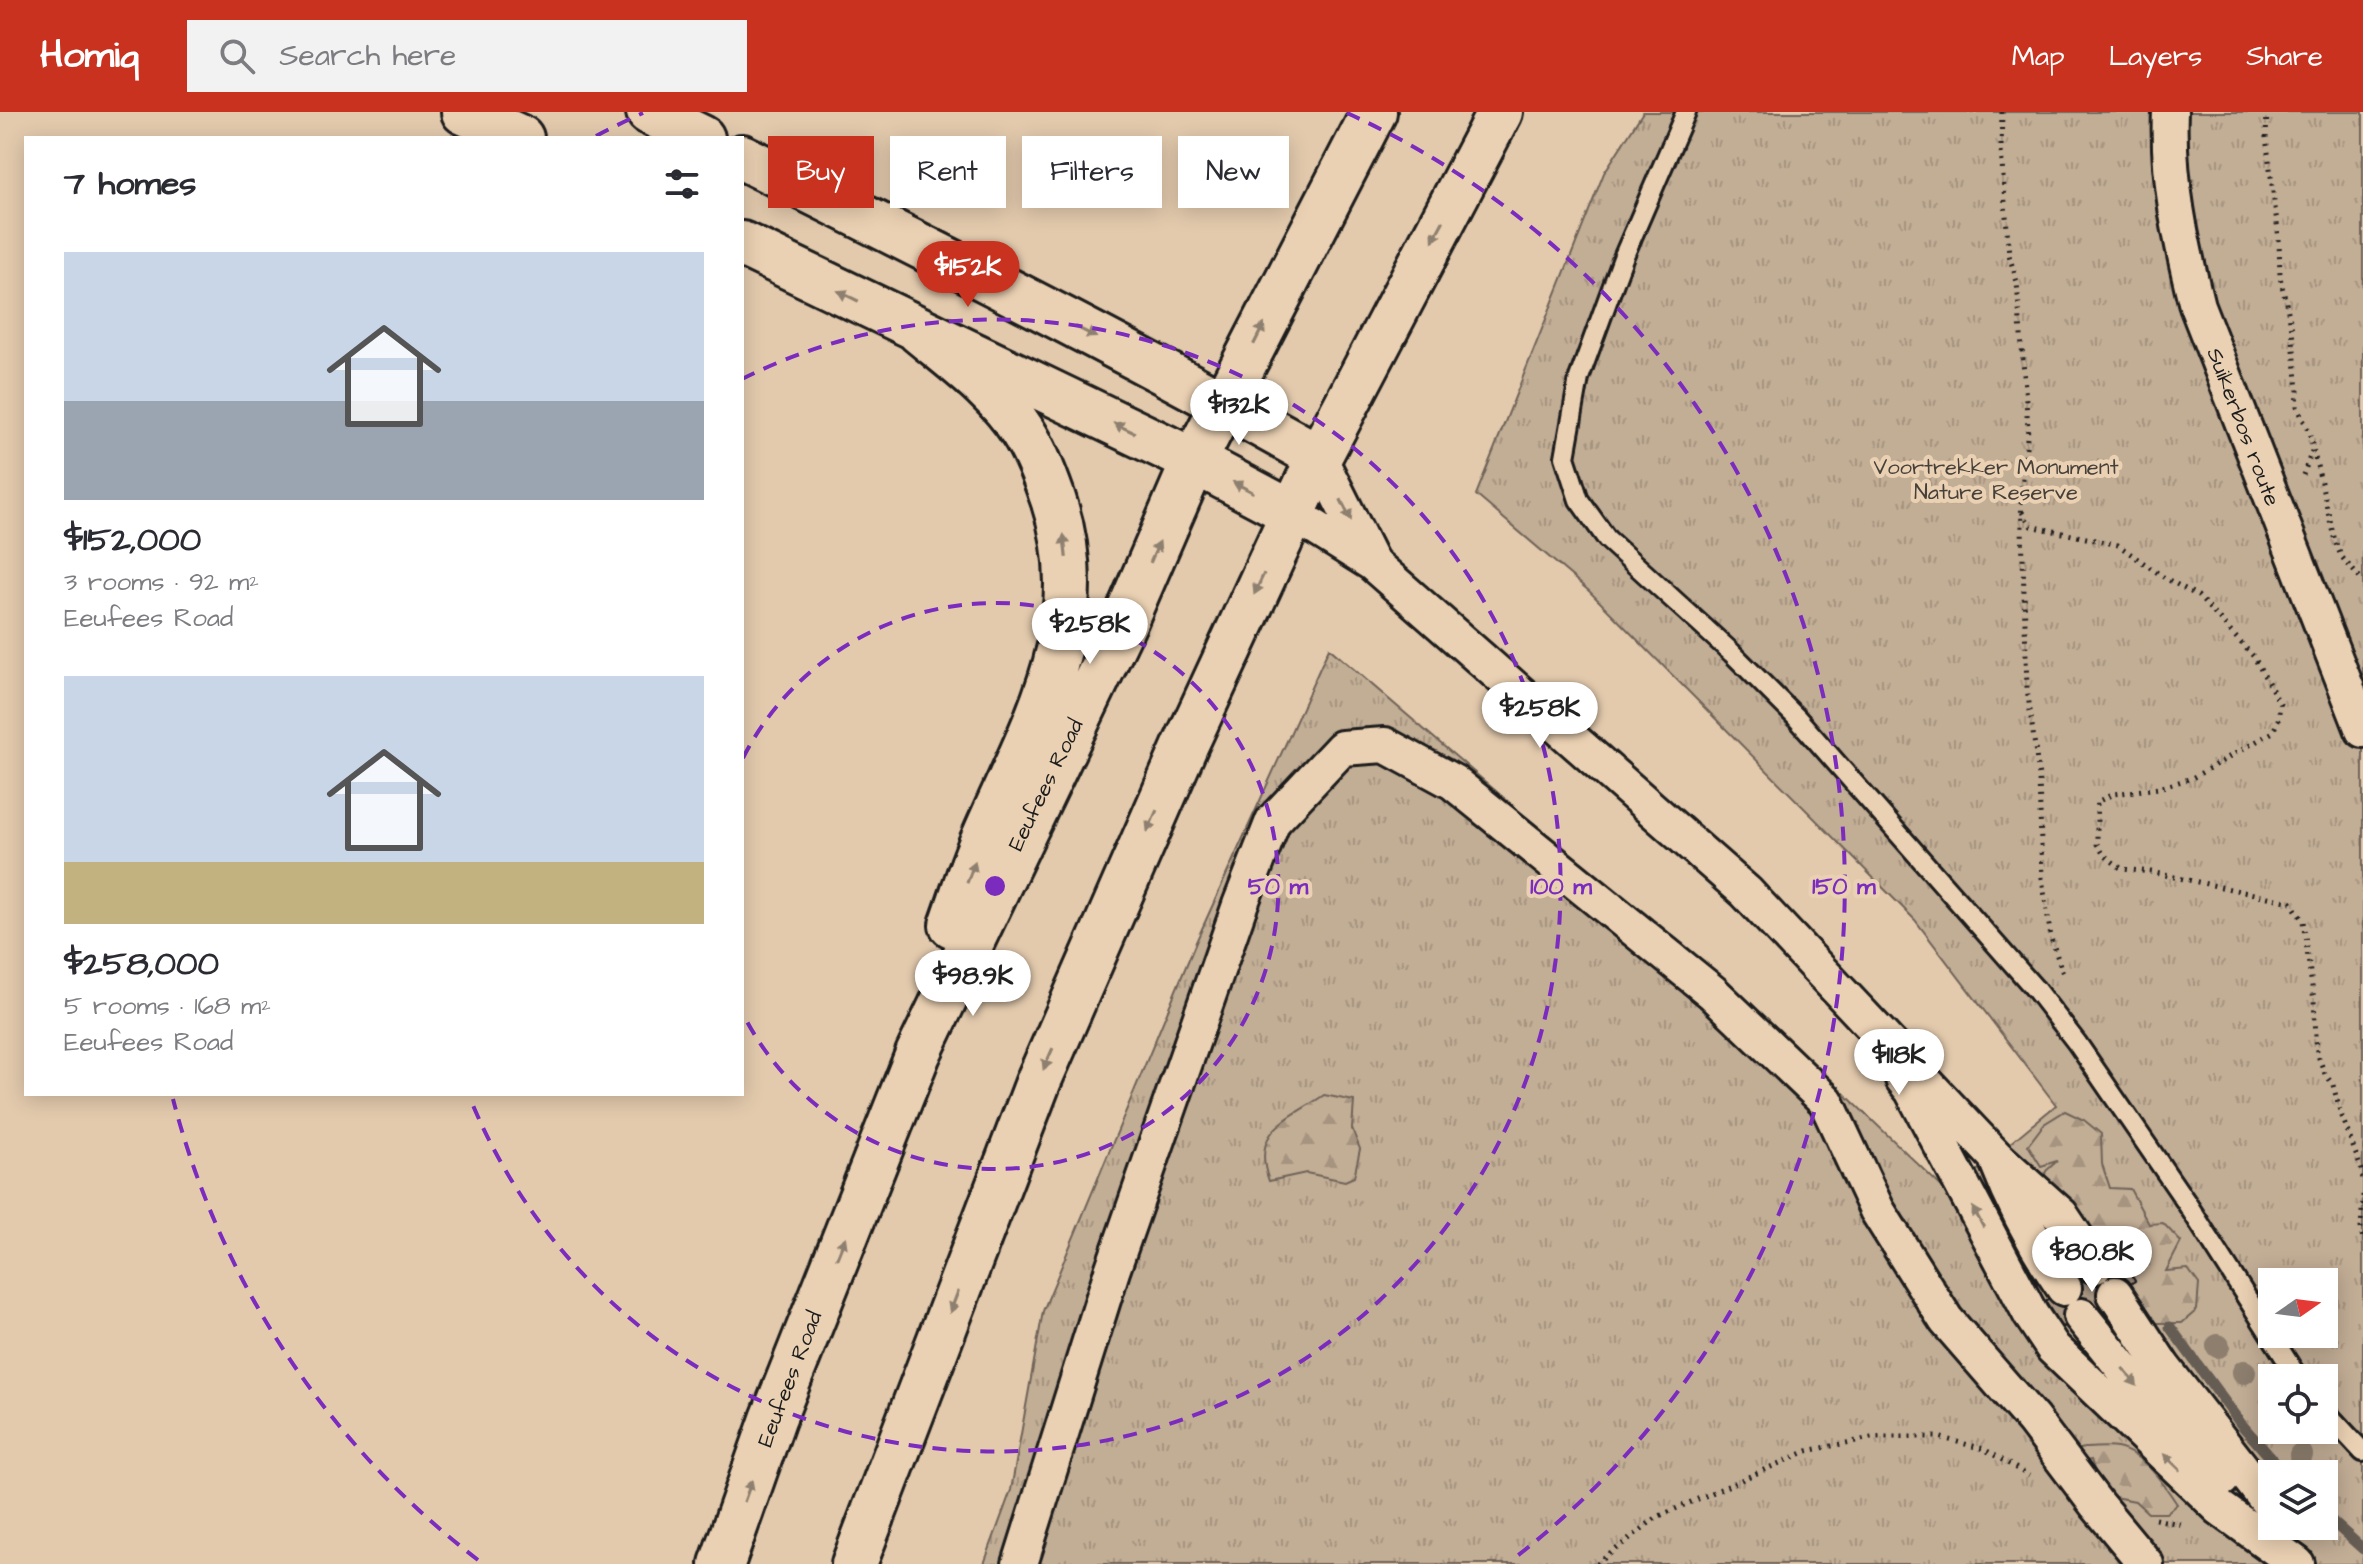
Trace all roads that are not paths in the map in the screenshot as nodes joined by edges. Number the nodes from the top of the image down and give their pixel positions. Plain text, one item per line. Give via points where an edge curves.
1 (464, 112) edge
2 (649, 112) edge
3 (1374, 112) edge
4 (1500, 112) edge
5 (1686, 112) edge
6 (2170, 112) edge
7 (517, 136) edge
8 (698, 136) edge
9 (744, 158) edge
10 (744, 245) edge
11 (919, 331) junction
12 (1223, 403) junction
13 (1319, 457) junction
14 (1194, 461) junction
15 (1292, 513) junction
16 (1372, 563) junction
17 (2363, 730) edge
18 (1746, 892) junction
19 (918, 1054) junction
20 (1996, 1157) junction
21 (2095, 1266) dead end
22 (2115, 1294) dead end
23 (2289, 1364) edge
24 (2338, 1425) edge
25 (2363, 1452) edge
26 (2258, 1489) edge
27 (2300, 1540) edge
28 (722, 1564) edge
29 (854, 1564) edge
30 (1020, 1564) edge
31 (2146, 1564) edge
32 (2297, 1564) edge
33 (2311, 1564) edge
34 (2320, 1564) edge

1 - 7 main road
2 - 8 main road
12 -> 3 main road, Eeufees Road
4 -> 13 main road
5 - 23 lane via 1579,378 1565,457 1579,500 1607,539 1796,717 2036,990 2186,1202
6 - 17 street, Suikerbos route via 2181,242 2197,306
9 -> 12 main road
11 -> 10 main road
14 -> 11 main road
19 -> 11 main road via 940,959 972,870 1050,687 1067,614 1068,576 1063,529 1022,431 983,385
12 - 13 main road
12 - 14 main road, Eeufees Road
13 - 15 main road
13 -> 16 street
15 -> 14 main road
19 -> 14 main road, Eeufees Road via 1124,623
15 - 16 street
15 -> 29 main road via 1039,1080
16 - 18 street
18 - 20 street
32 -> 18 street via 2220,1508 2053,1348 1912,1090
28 -> 19 main road, Eeufees Road via 773,1419
20 - 21 street via 2061,1215
20 -> 33 street via 2033,1242 2073,1302 2164,1419
22 - 26 street via 2163,1367
24 - 25 lane
27 - 34 street
30 - 31 street via 1112,1271 1273,821 1342,748 1385,745 1453,782 1712,992 1826,1101 1877,1210 1946,1320

